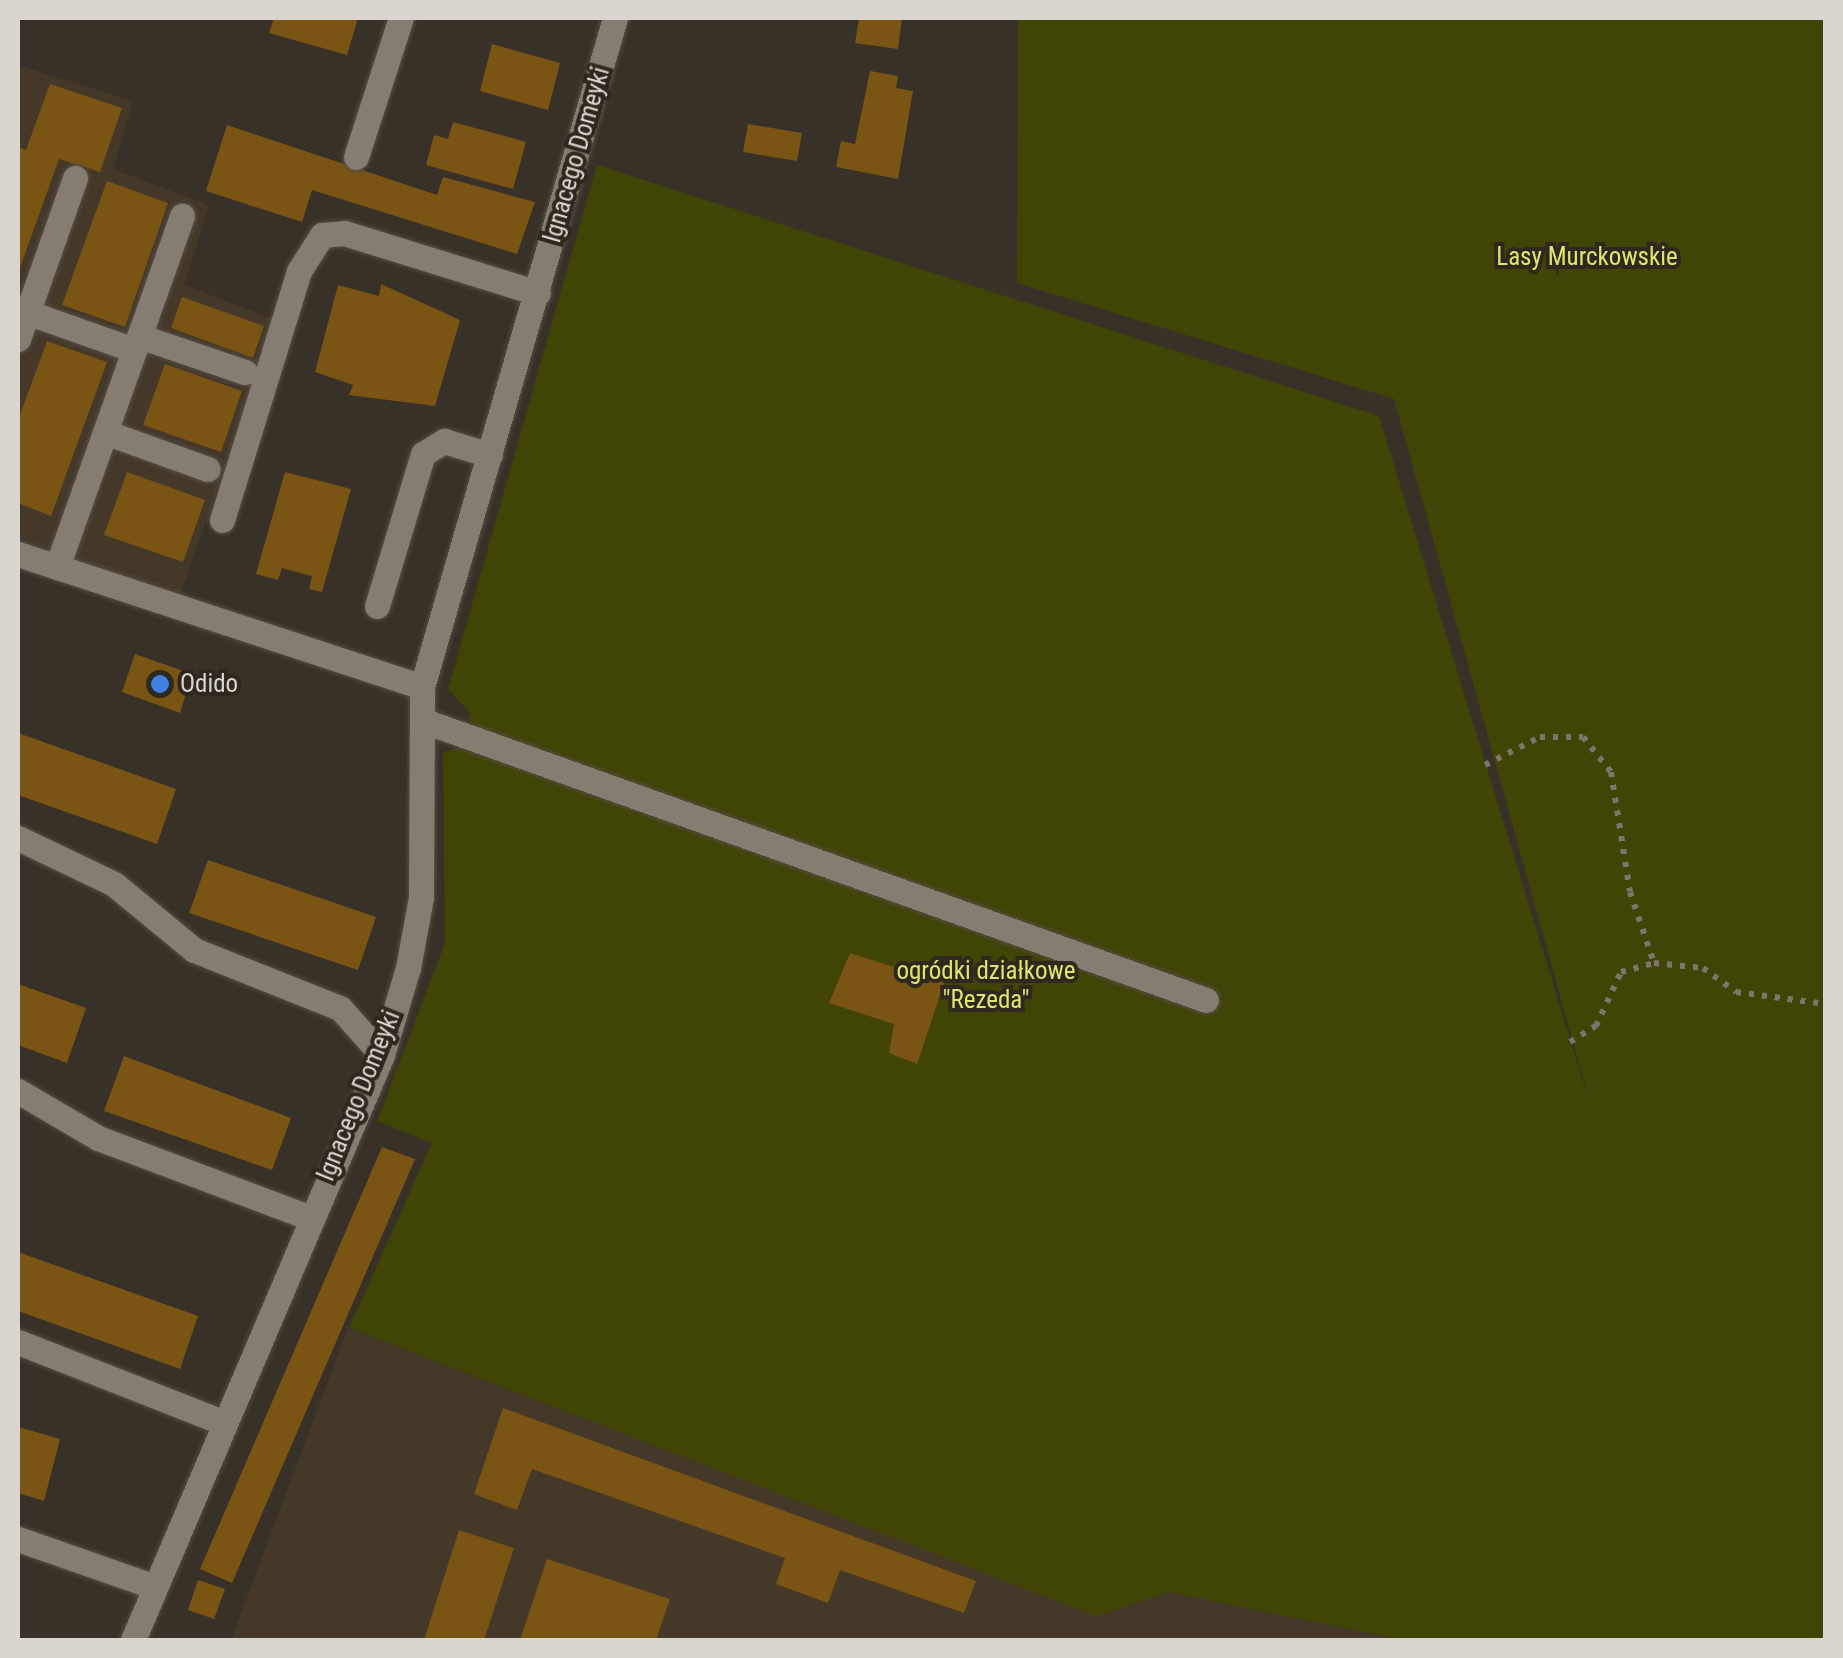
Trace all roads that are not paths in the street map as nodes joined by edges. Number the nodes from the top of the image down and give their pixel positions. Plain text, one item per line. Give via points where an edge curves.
1 (401, 18) edge
2 (616, 18) edge
3 (356, 157) dead end
4 (76, 178) dead end
5 (182, 216) dead end
6 (538, 293) junction
7 (22, 310) edge
8 (18, 339) edge
9 (137, 343) junction
10 (245, 372) dead end
11 (105, 432) junction
12 (490, 456) junction
13 (208, 469) dead end
14 (222, 520) dead end
15 (18, 554) edge
16 (57, 567) junction
17 (377, 606) dead end
18 (422, 687) junction
19 (426, 722) junction
20 (18, 838) edge
21 (1206, 1000) dead end
22 (382, 1055) junction
23 (18, 1092) edge
24 (308, 1217) junction
25 (18, 1342) edge
26 (220, 1422) junction
27 (18, 1540) edge
28 (152, 1586) junction
29 (133, 1640) edge

1 - 3 street
2 - 6 street, Ignacego Domeyki
4 - 7 street
5 - 9 street
6 - 12 street, Ignacego Domeyki
6 - 14 street via 344,233 322,236 307,248
7 - 8 street
7 - 9 street
9 - 10 street
9 - 11 street
11 - 13 street
11 - 16 street
12 - 17 street via 444,441 423,454
12 - 18 street, Ignacego Domeyki
15 - 16 street
16 - 18 street
18 - 19 street, Ignacego Domeyki
19 - 21 street
19 - 22 street, Ignacego Domeyki via 421,897
20 - 22 street via 114,884 194,950 340,1008
22 - 24 street, Ignacego Domeyki
23 - 24 street via 98,1138
24 - 26 street, Ignacego Domeyki
25 - 26 street
26 - 28 street, Ignacego Domeyki
27 - 28 street
28 - 29 street, Ignacego Domeyki

